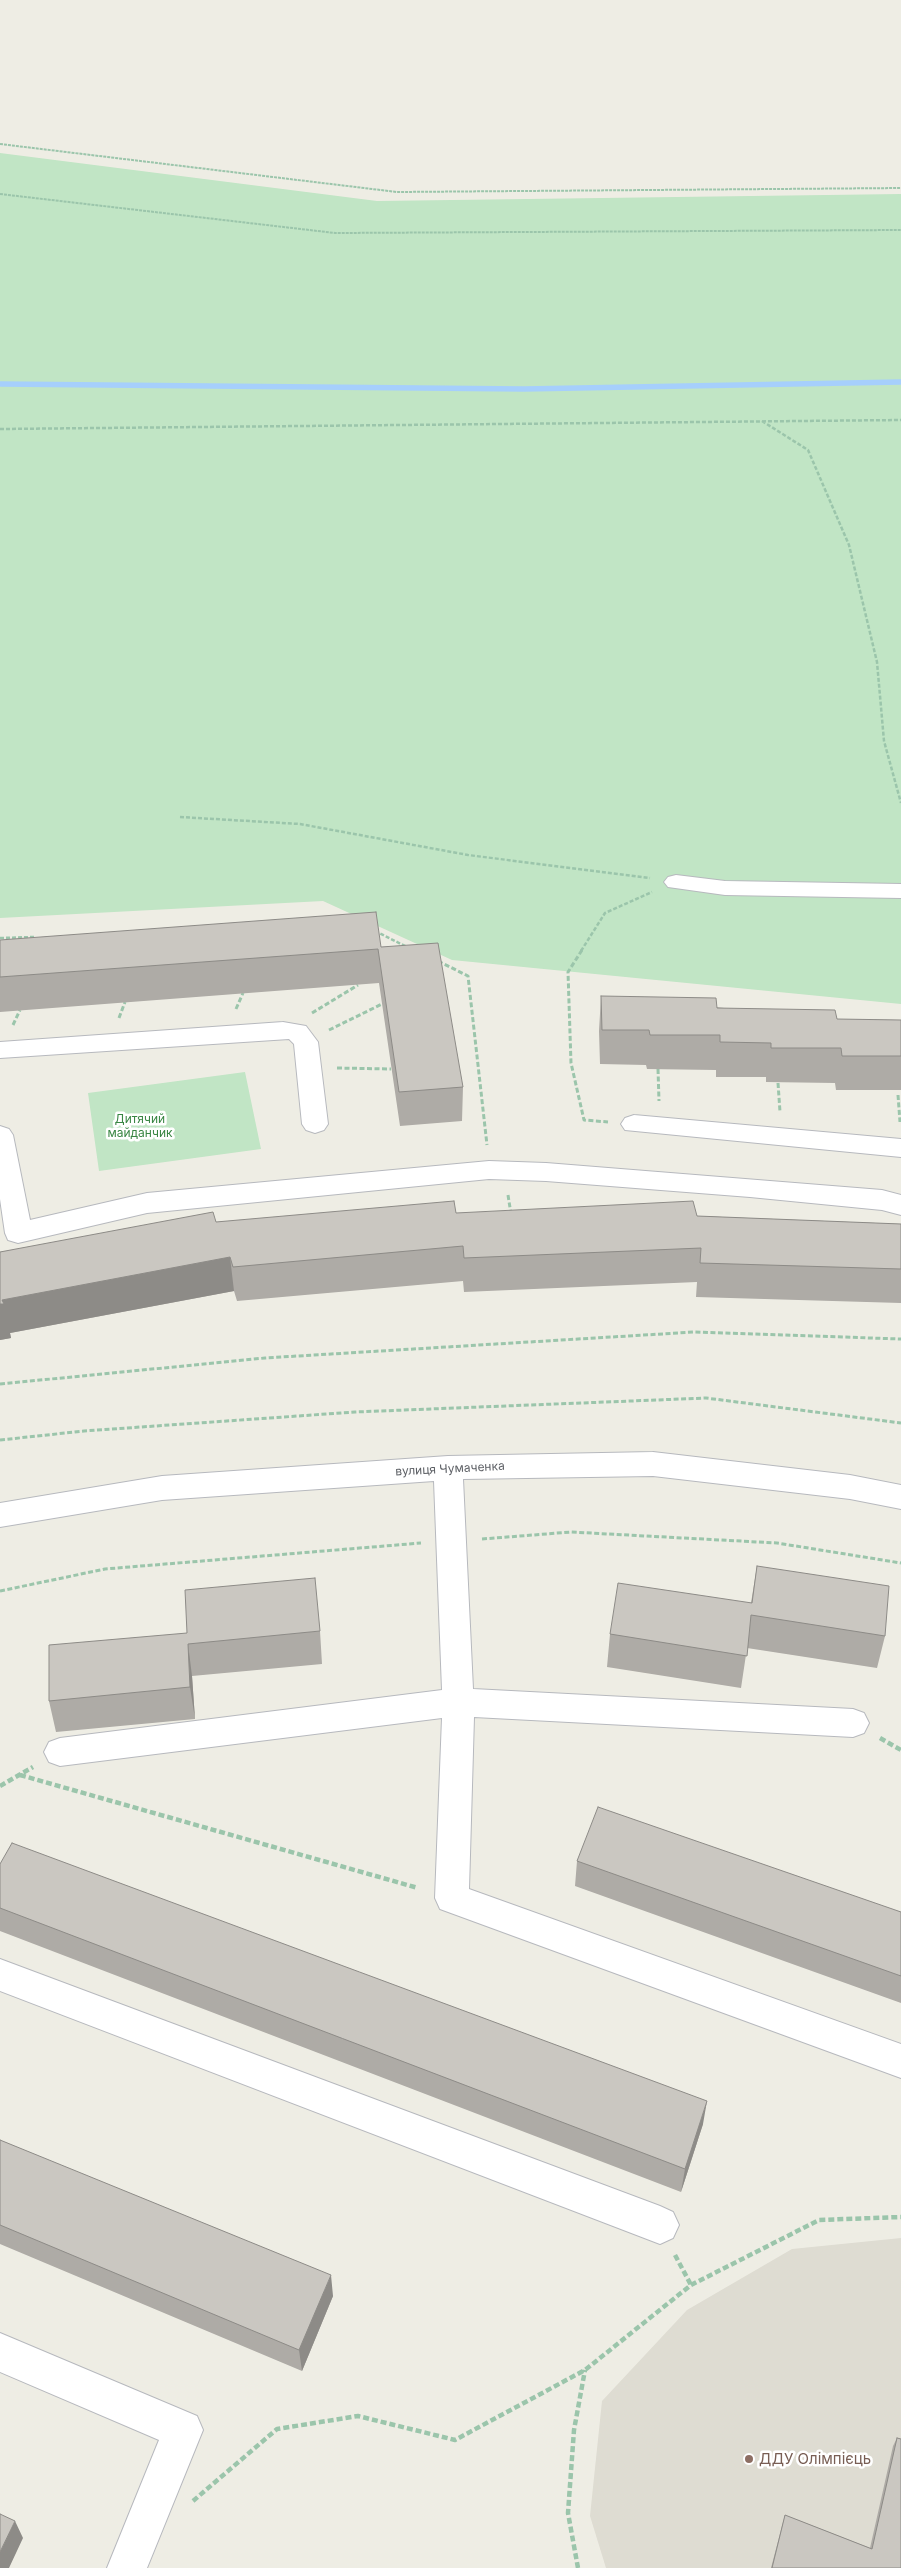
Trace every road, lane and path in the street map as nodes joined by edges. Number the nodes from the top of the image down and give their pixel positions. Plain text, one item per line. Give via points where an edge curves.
1 (0, 144) edge
2 (901, 188) edge
3 (0, 194) edge
4 (901, 230) edge
5 (901, 420) edge
6 (762, 421) junction
7 (0, 429) edge
8 (901, 803) edge
9 (180, 817) dead end
10 (676, 882) junction
11 (901, 891) edge
12 (369, 928) edge
13 (40, 937) edge
14 (0, 938) edge
15 (410, 948) edge
16 (435, 960) edge
17 (358, 985) edge
18 (382, 1004) edge
19 (283, 1030) junction
20 (306, 1042) junction
21 (0, 1050) edge
22 (309, 1068) junction
23 (392, 1069) edge
24 (898, 1095) edge
25 (316, 1124) dead end
26 (634, 1124) joint
27 (901, 1130) edge
28 (0, 1135) edge
29 (901, 1148) edge
30 (497, 1170) junction
31 (901, 1205) edge
32 (511, 1216) edge
33 (901, 1339) edge
34 (0, 1384) edge
35 (901, 1423) edge
36 (0, 1440) edge
37 (448, 1468) junction
38 (901, 1497) edge
39 (0, 1515) edge
40 (458, 1702) junction
41 (853, 1723) dead end
42 (60, 1752) joint
43 (20, 1775) junction
44 (0, 1786) edge
45 (452, 1898) junction
46 (0, 1975) edge
47 (901, 2062) edge
48 (901, 2217) edge
49 (660, 2225) dead end
50 (0, 2352) edge
51 (585, 2370) junction
52 (186, 2506) dead end
53 (127, 2568) edge
54 (578, 2568) edge

1 - 2 path via 397,192
3 - 4 path via 335,233
5 - 6 path
6 - 7 path
6 - 8 path via 808,450 849,545 877,662 884,741
9 - 10 path via 300,824 468,855
10 - 11 street via 725,888
10 - 26 path via 605,913 568,972 571,1063 584,1120
12 - 15 path
13 - 14 path
16 - 30 path via 468,976
17 - 19 path
18 - 20 path
19 - 20 street via 297,1032
19 - 21 street
20 - 22 street
22 - 23 path
22 - 25 street
24 - 27 path
26 - 29 street
28 - 30 street via 18,1233 147,1203
30 - 31 street via 750,1188 882,1200
30 - 32 path
33 - 34 path via 694,1332 265,1358
35 - 36 path via 706,1398 355,1412
37 - 38 street, вулиця Чумаченка via 653,1464 850,1486
37 - 39 street, вулиця Чумаченка via 162,1488
37 - 40 street
40 - 41 street
40 - 42 street
40 - 45 street
42 - 43 path
43 - 44 path
43 - 45 path
45 - 47 street
46 - 49 street
48 - 51 path via 819,2220 691,2285
50 - 53 street via 183,2430
51 - 52 path via 455,2440 358,2416 277,2429
51 - 54 path via 574,2430 568,2513

